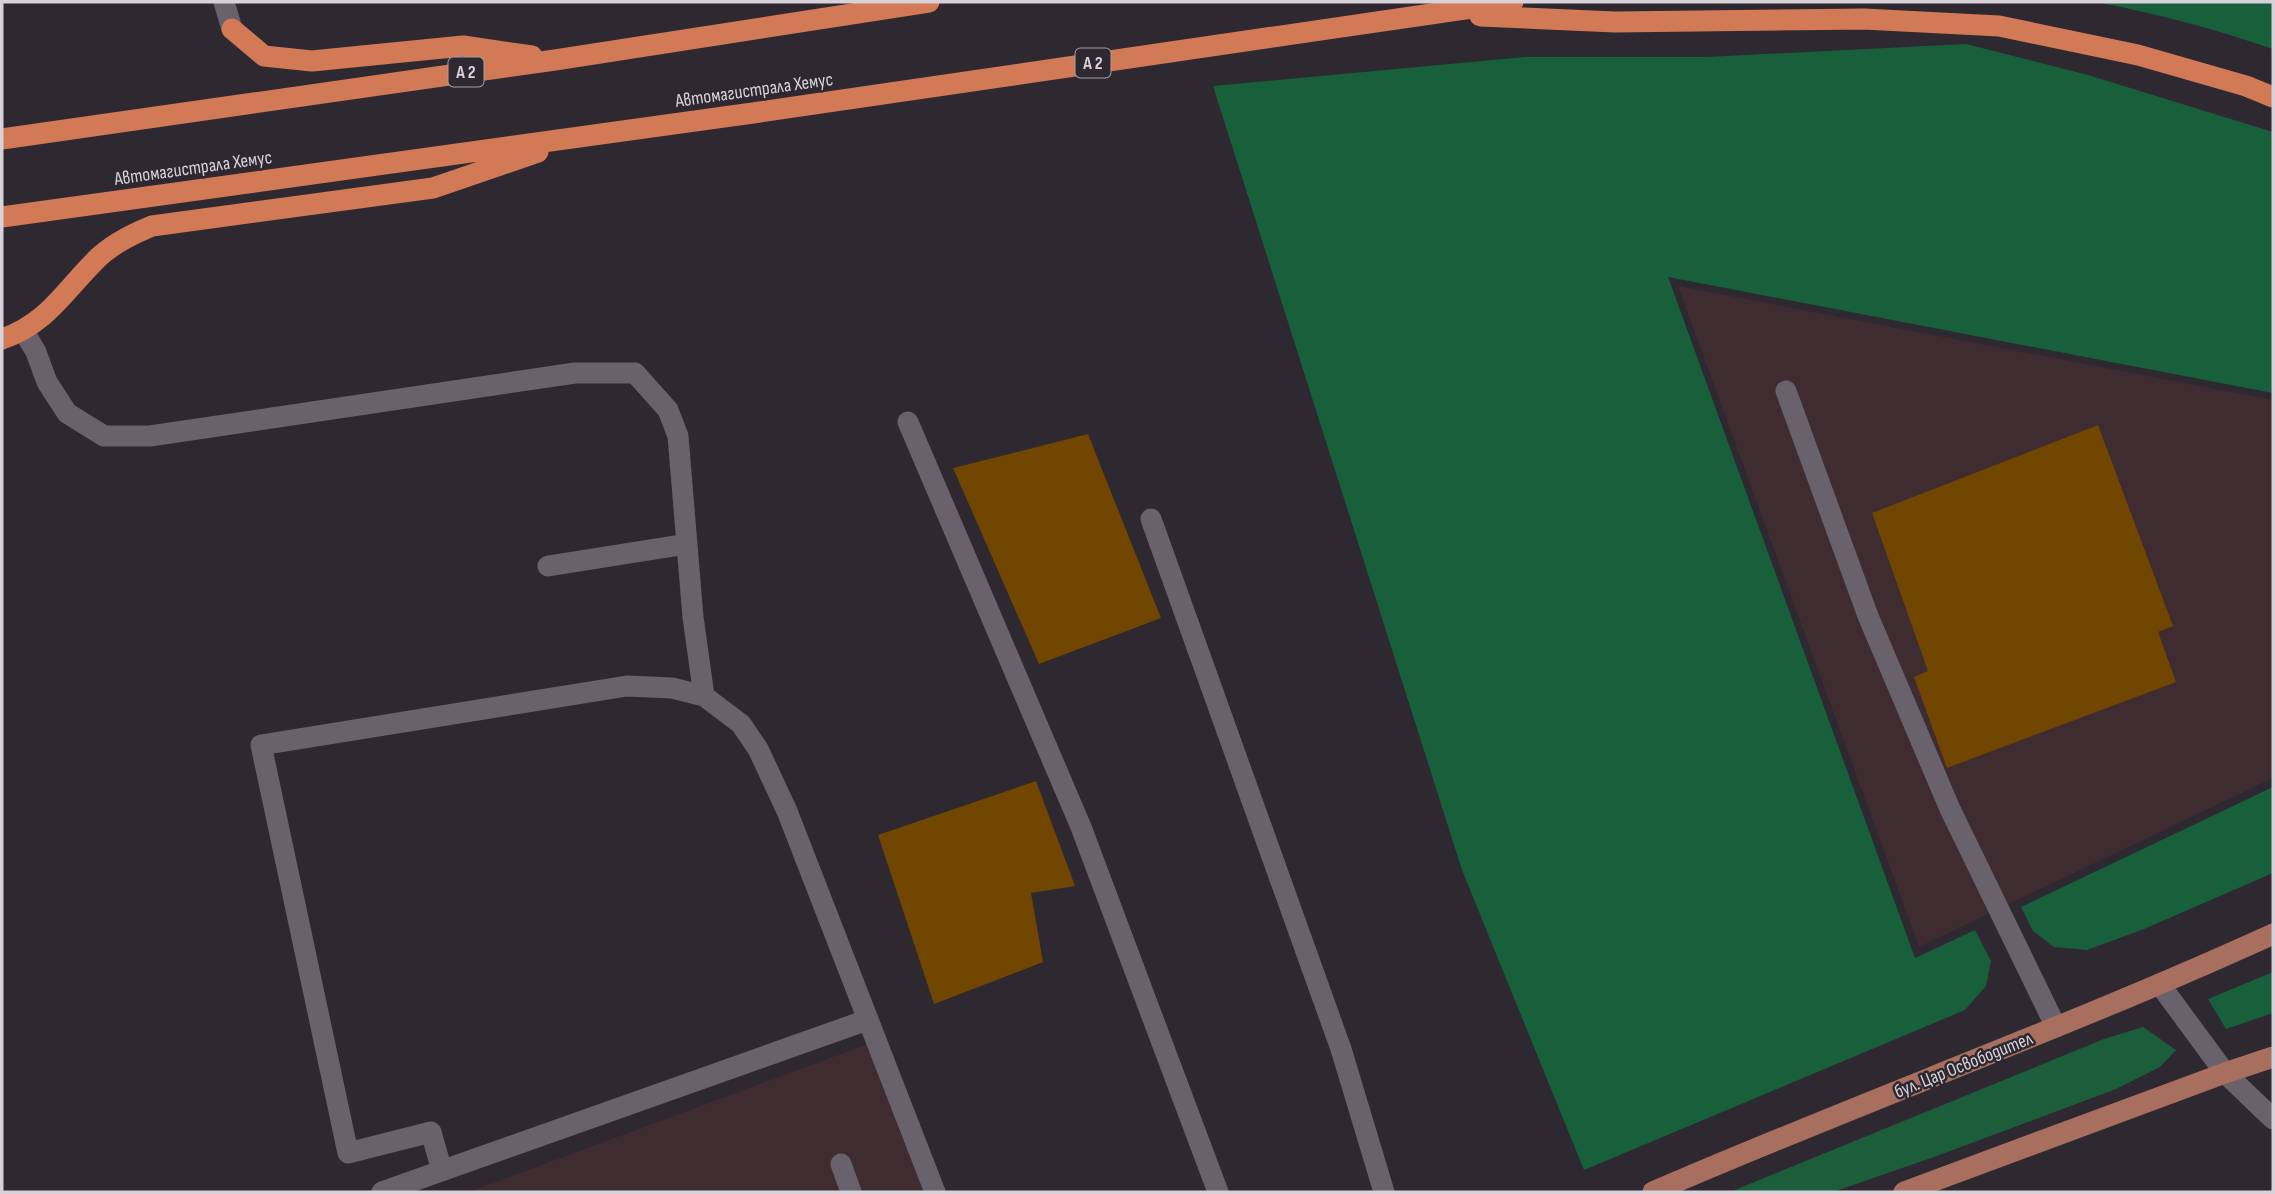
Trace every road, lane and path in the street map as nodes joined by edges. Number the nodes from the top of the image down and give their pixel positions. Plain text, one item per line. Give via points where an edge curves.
1 (225, 2) edge
2 (929, 2) edge
3 (1513, 2) edge
4 (1426, 14) junction
5 (232, 29) joint
6 (555, 60) junction
7 (2273, 97) edge
8 (583, 136) junction
9 (2, 139) edge
10 (2, 217) edge
11 (23, 330) junction
12 (2, 339) edge
13 (1786, 391) dead end
14 (908, 422) dead end
15 (1151, 519) dead end
16 (687, 544) junction
17 (548, 566) dead end
18 (704, 696) junction
19 (2273, 934) edge
20 (2161, 986) junction
21 (867, 1020) junction
22 (2056, 1027) junction
23 (2273, 1058) edge
24 (2225, 1073) junction
25 (2273, 1119) edge
26 (841, 1164) dead end
27 (442, 1171) junction
28 (382, 1192) edge
29 (851, 1192) edge
30 (935, 1192) edge
31 (1218, 1192) edge
32 (1384, 1192) edge
33 (1653, 1192) edge
34 (1904, 1192) edge

1 - 5 street
2 - 6 highway, A 2
3 - 4 highway, Автомагистрала Хемус / A 2
4 - 7 highway via 1615,22 1864,19 1999,26 2138,55
4 - 8 highway, Автомагистрала Хемус / A 2
5 - 6 highway via 264,56 312,61 463,46
6 - 9 highway, A 2
8 - 10 highway, Автомагистрала Хемус / A 2
8 - 11 highway via 433,188 152,226 125,237 100,256 59,303
11 - 12 highway
11 - 16 street via 67,413 104,436 150,436 575,373 635,373 668,410 678,436
13 - 22 street via 1878,641 1950,808
14 - 31 street via 1081,827
15 - 32 street via 1341,1049
16 - 17 street
16 - 18 street
18 - 21 street via 741,724 758,749 787,811
18 - 27 street via 672,688 627,686 261,745 348,1153 431,1132
19 - 20 main road, бул. Цар Освободител
20 - 22 main road, бул. Цар Освободител
20 - 24 street
21 - 27 street
21 - 30 street
22 - 33 main road, бул. Цар Освободител
23 - 24 main road
24 - 25 street
24 - 34 main road
26 - 29 street
27 - 28 street

